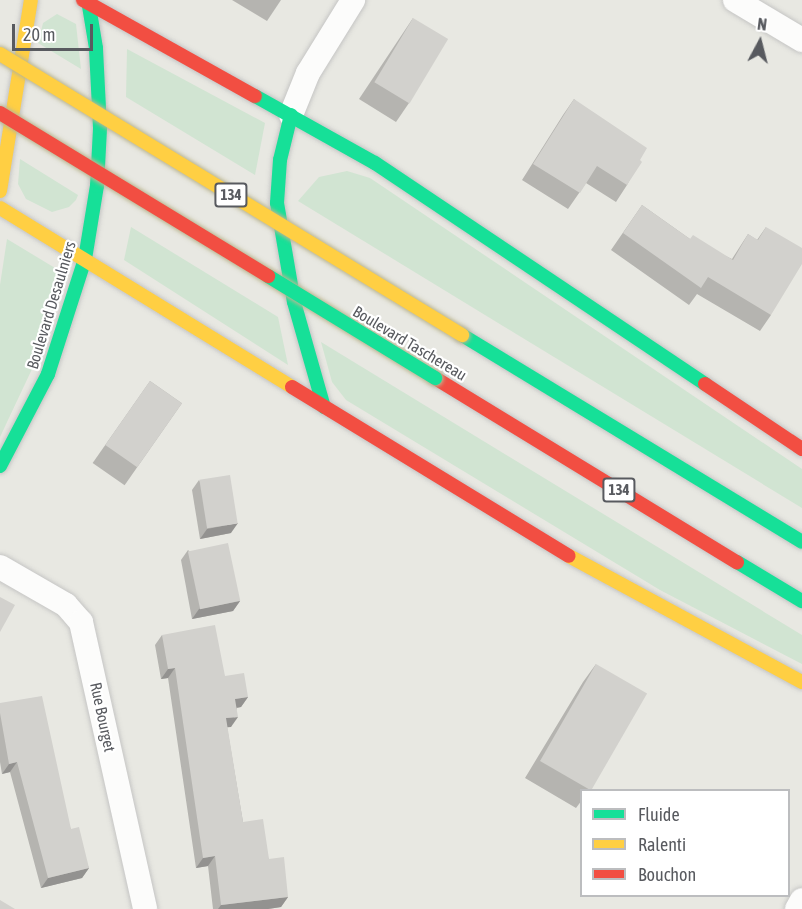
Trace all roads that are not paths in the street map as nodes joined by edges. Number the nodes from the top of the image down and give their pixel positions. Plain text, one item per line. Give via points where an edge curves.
1 (31, 0) edge
2 (352, 0) edge
3 (735, 0) edge
4 (87, 1) edge
5 (802, 40) edge
6 (0, 54) edge
7 (0, 113) edge
8 (291, 115) junction
9 (0, 191) edge
10 (0, 208) edge
11 (85, 259) junction
12 (324, 407) junction
13 (802, 449) edge
14 (0, 466) edge
15 (802, 542) edge
16 (0, 567) edge
17 (802, 602) edge
18 (802, 682) edge
19 (802, 900) edge
20 (145, 909) edge
21 (797, 909) edge

1 - 9 main road
2 - 8 street via 308,74
3 - 5 street
4 - 8 main road
4 - 11 main road, Boulevard Desaulniers via 96,48 100,128 97,186
6 - 15 main road, Boulevard Taschereau / 134, bridge
7 - 17 main road, Boulevard Taschereau / 134, bridge
8 - 12 main road via 280,160 277,203 294,302
8 - 13 main road via 430,198
10 - 11 main road
11 - 12 main road
11 - 14 main road, Boulevard Desaulniers via 48,374
12 - 18 main road via 589,569
16 - 20 street, Rue Bourget via 66,605 81,622
19 - 21 street

